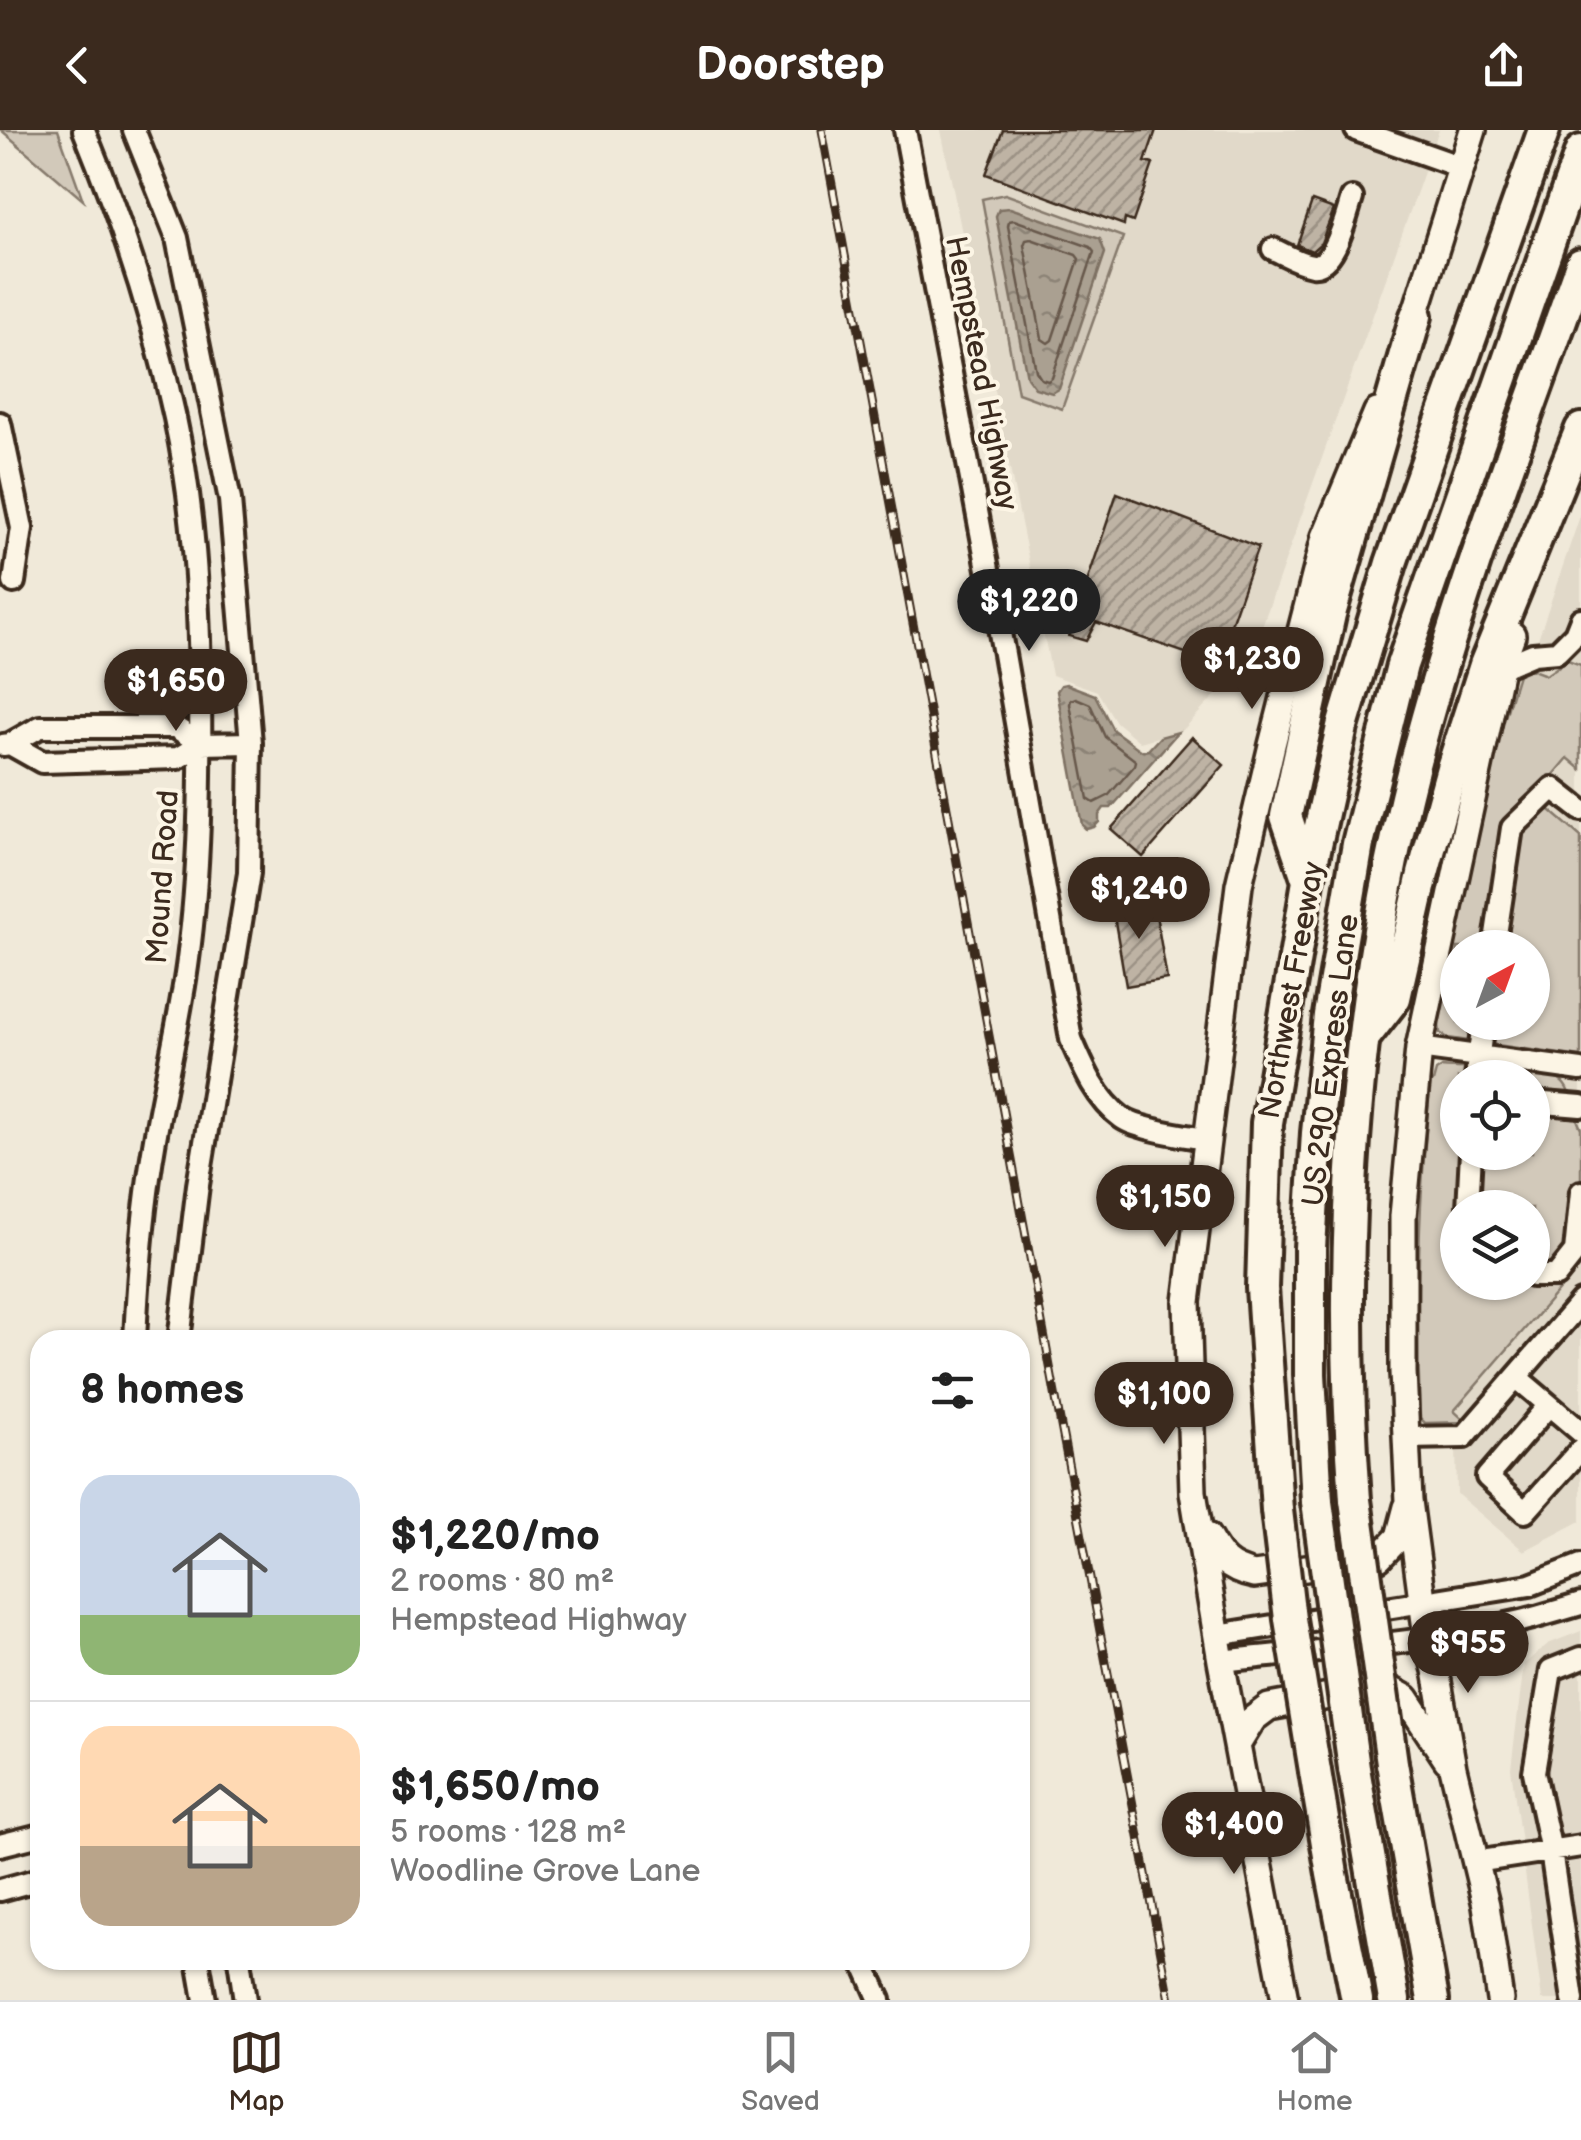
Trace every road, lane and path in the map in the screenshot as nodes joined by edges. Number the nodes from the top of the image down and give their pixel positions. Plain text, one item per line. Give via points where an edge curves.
1 (84, 130) edge
2 (134, 130) edge
3 (905, 130) edge
4 (1356, 130) edge
5 (1473, 130) edge
6 (1544, 130) edge
7 (1405, 138) edge
8 (1581, 151) edge
9 (1461, 167) junction
10 (1352, 198) dead end
11 (1273, 249) dead end
12 (1581, 264) edge
13 (1416, 316) junction
14 (0, 424) edge
15 (1581, 429) edge
16 (1581, 440) edge
17 (14, 582) dead end
18 (1579, 629) edge
19 (1500, 668) junction
20 (251, 743) junction
21 (5, 744) edge
22 (201, 744) junction
23 (1581, 810) edge
24 (1308, 881) junction
25 (1497, 930) edge
26 (1364, 1037) junction
27 (1480, 1040) edge
28 (1419, 1048) junction
29 (1478, 1055) junction
30 (1478, 1060) edge
31 (1581, 1070) edge
32 (1550, 1103) edge
33 (1581, 1106) edge
34 (1206, 1140) junction
35 (1581, 1192) edge
36 (1550, 1276) edge
37 (1581, 1302) edge
38 (135, 1330) edge
39 (180, 1330) edge
40 (1516, 1377) junction
41 (1549, 1405) junction
42 (1581, 1432) edge
43 (1406, 1438) junction
44 (1581, 1449) edge
45 (1408, 1501) junction
46 (1199, 1524) junction
47 (1581, 1565) edge
48 (1423, 1601) junction
49 (1581, 1604) edge
50 (1217, 1635) junction
51 (1427, 1637) junction
52 (1581, 1658) edge
53 (1221, 1662) junction
54 (1237, 1744) junction
55 (1452, 1768) junction
56 (30, 1838) edge
57 (0, 1845) edge
58 (1581, 1846) edge
59 (1552, 1851) junction
60 (1475, 1862) junction
61 (30, 1882) edge
62 (0, 1890) edge
63 (200, 1970) edge
64 (240, 1970) edge
65 (866, 1970) edge
66 (204, 2000) edge
67 (245, 2000) edge
68 (880, 2000) edge
69 (1286, 2000) edge
70 (1357, 2000) edge
71 (1394, 2000) edge
72 (1434, 2000) edge
73 (1500, 2000) edge
74 (1573, 2000) edge

1 - 22 street, Mound Road via 128,249 175,418 199,606
2 - 20 street via 177,238 230,500
3 - 34 street, Hempstead Highway via 1071,1039 1087,1075 1124,1120
4 - 7 street
5 - 9 main road
6 - 24 highway, Northwest Freeway via 1391,564 1342,727
7 - 9 street
8 - 71 highway, US 290 Express Lane, bridge via 1402,665 1358,844 1329,1015 1315,1152 1310,1356 1317,1502
9 - 13 main road
10 - 11 street via 1323,264
12 - 26 highway via 1428,713 1394,857
13 - 24 highway via 1330,614 1286,816
13 - 34 main road via 1325,537 1239,884
14 - 17 street via 22,528
15 - 26 highway via 1484,664 1395,998
16 - 19 main road
18 - 19 street via 1557,652
19 - 28 main road
20 - 22 street
20 - 39 street via 249,873
21 - 22 street via 42,762 178,758
21 - 22 street via 40,727 176,727
22 - 38 street, Mound Road via 188,957 154,1143
23 - 25 street via 1553,788 1512,828
24 - 70 highway, Northwest Freeway, bridge via 1268,1123 1262,1288 1292,1633
26 - 72 highway, bridge via 1348,1270 1355,1500
27 - 29 street
28 - 29 street
28 - 43 main road via 1403,1216
29 - 30 street
29 - 31 street
32 - 33 street
34 - 46 main road via 1187,1302
35 - 36 street via 1575,1252
37 - 40 street
40 - 41 street
40 - 43 street via 1464,1437
41 - 42 street
41 - 44 street via 1487,1477 1526,1512
43 - 45 main road
45 - 46 main road via 1399,1537 1379,1558 1254,1575 1220,1560
45 - 48 main road
46 - 50 main road
47 - 48 street via 1530,1585
48 - 50 street
48 - 51 main road
49 - 51 street
50 - 53 main road
51 - 53 street
51 - 55 main road
52 - 59 street via 1550,1670 1534,1772
53 - 54 main road
54 - 55 main road via 1269,1706 1384,1686 1406,1698
54 - 69 main road
55 - 60 main road
56 - 57 street
58 - 59 street
59 - 60 street
59 - 74 street
60 - 73 main road
61 - 62 street
63 - 66 street
64 - 67 street
65 - 68 street

